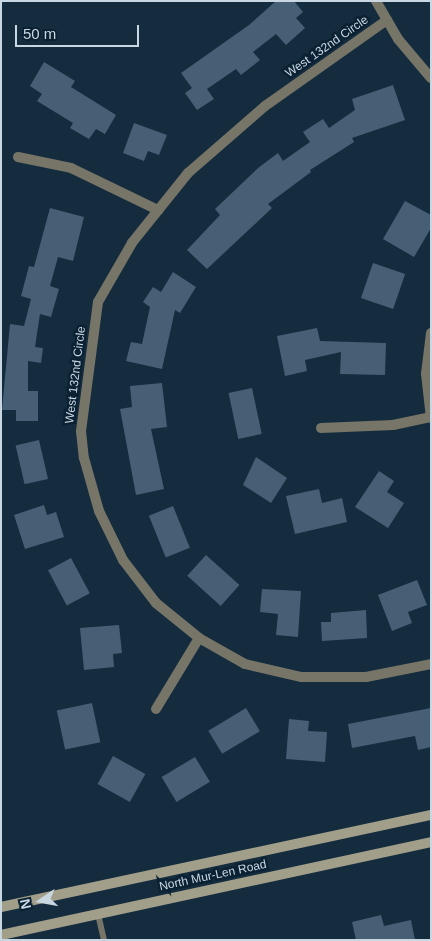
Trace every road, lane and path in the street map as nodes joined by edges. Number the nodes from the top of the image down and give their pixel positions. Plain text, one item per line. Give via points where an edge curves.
1 (376, 1) edge
2 (387, 20) junction
3 (431, 78) edge
4 (18, 158) dead end
5 (158, 210) junction
6 (431, 333) edge
7 (431, 418) edge
8 (322, 428) dead end
9 (199, 638) junction
10 (431, 664) edge
11 (156, 709) dead end
12 (431, 815) edge
13 (431, 842) edge
14 (1, 907) edge
15 (98, 914) junction
16 (1, 935) edge
17 (104, 940) edge

1 - 2 street
2 - 3 street via 398,39
2 - 5 street, West 132nd Circle via 265,106 188,173
4 - 5 street via 71,168
5 - 9 street, West 132nd Circle via 132,243 98,302 81,430 84,458 98,511 123,560 156,603
6 - 7 street via 426,374
7 - 8 street via 393,426
9 - 10 street, West 132nd Circle via 245,664 301,677 360,678
9 - 11 street
12 - 14 main road, North Mur-Len Road
13 - 15 main road, North Mur-Len Road
15 - 16 main road, North Mur-Len Road
15 - 17 lane

